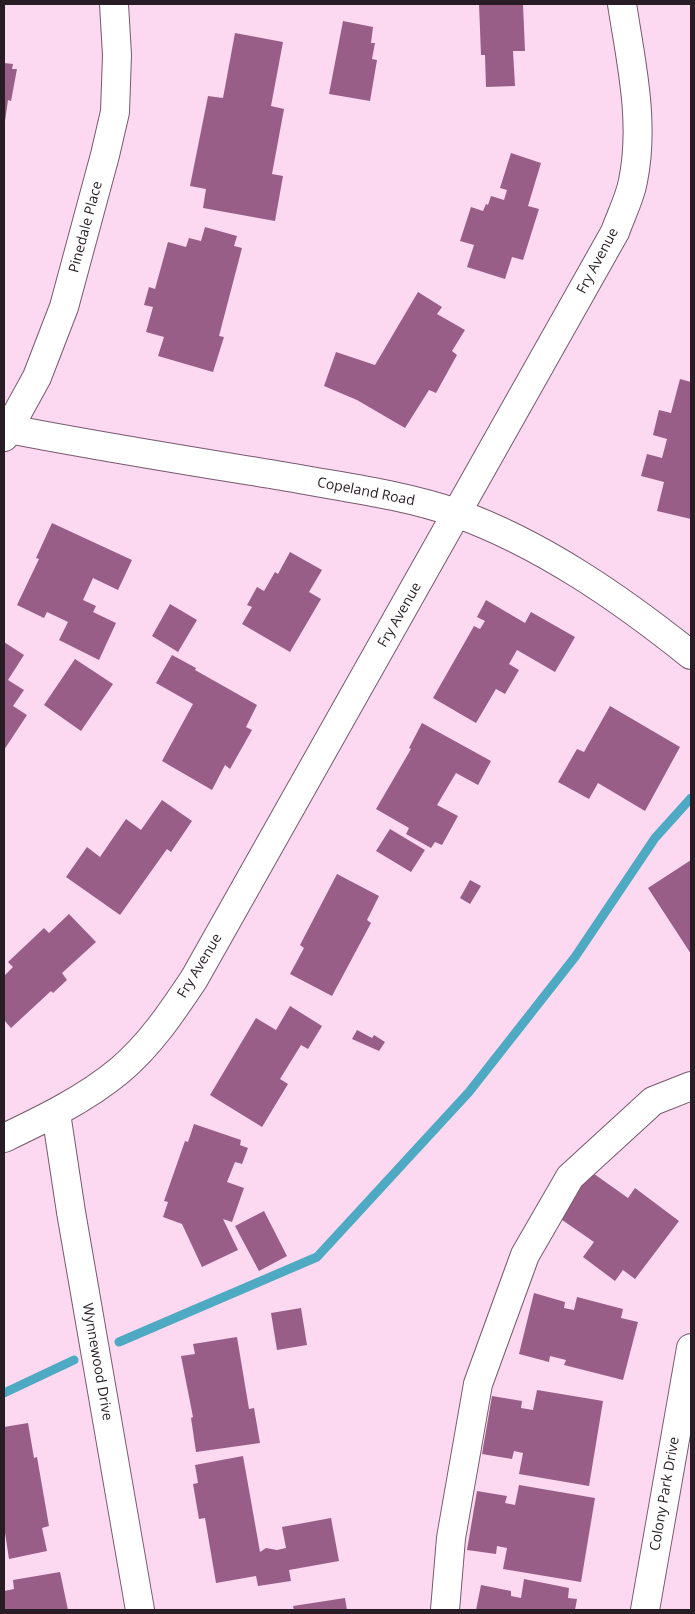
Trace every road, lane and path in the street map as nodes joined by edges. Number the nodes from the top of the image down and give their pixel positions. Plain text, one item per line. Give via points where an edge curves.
1 (114, 4) edge
2 (622, 4) edge
3 (5, 431) edge
4 (458, 514) junction
5 (691, 655) edge
6 (691, 1086) edge
7 (56, 1114) junction
8 (4, 1138) edge
9 (691, 1348) edge
10 (140, 1610) edge
11 (445, 1610) edge
12 (645, 1610) edge

1 - 3 street, Pinedale Place via 117,54 115,112 107,146 64,307 37,377
2 - 4 street, Fry Avenue via 639,134 633,183 615,232
3 - 4 street, Copeland Road via 364,490
4 - 5 street, Copeland Road via 540,552 581,576
4 - 7 street, Fry Avenue via 194,979 161,1028 120,1071
6 - 11 street via 653,1101 570,1177 525,1255 478,1384 451,1538
7 - 8 street, Fry Avenue
7 - 10 street, Wynnewood Drive via 70,1212
9 - 12 street, Colony Park Drive

